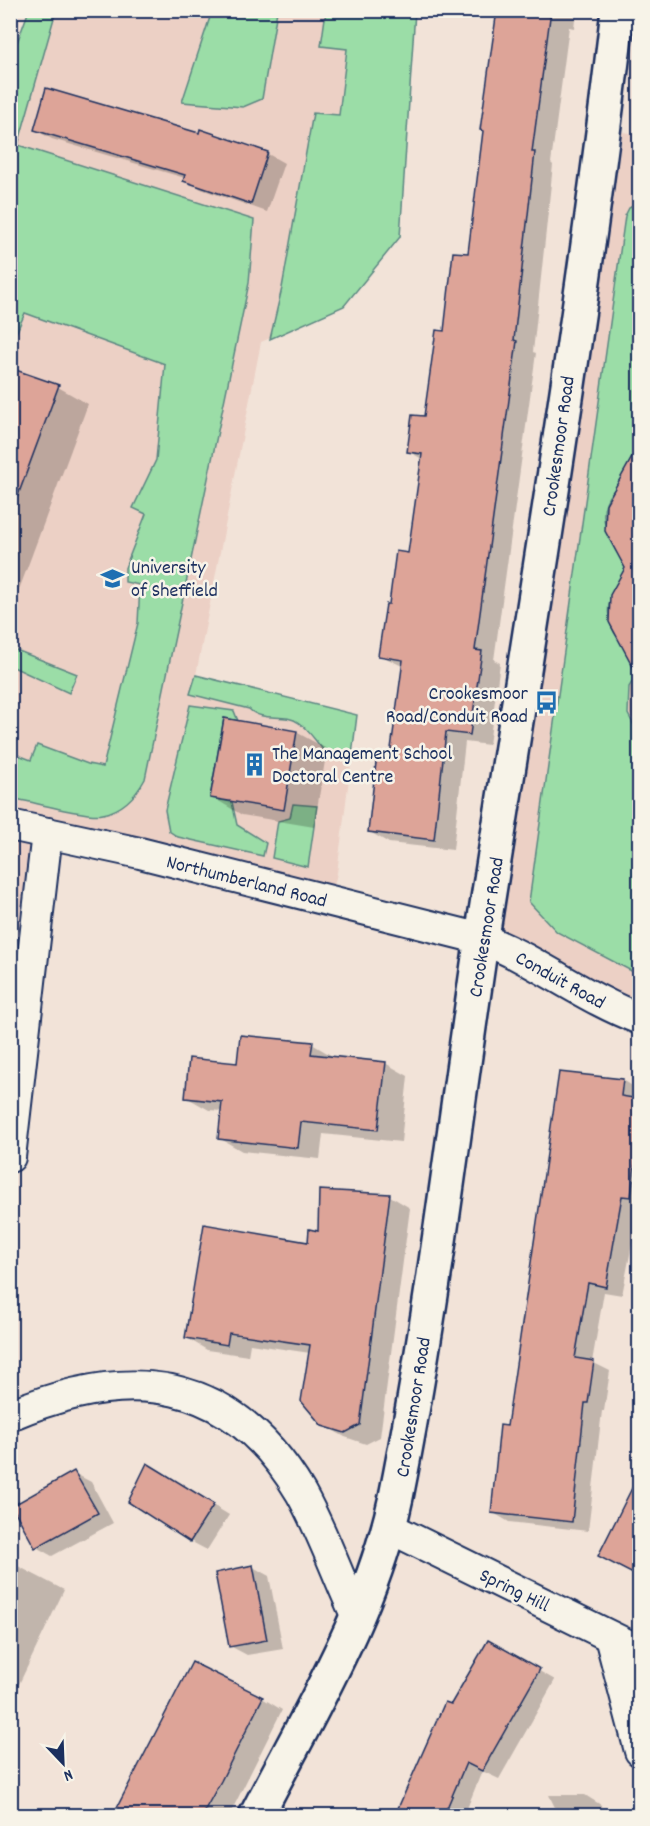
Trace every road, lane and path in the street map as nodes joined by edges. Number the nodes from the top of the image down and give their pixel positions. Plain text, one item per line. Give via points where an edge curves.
1 (618, 10) edge
2 (10, 825) edge
3 (47, 833) junction
4 (482, 939) junction
5 (639, 1019) edge
6 (10, 1157) edge
7 (10, 1415) edge
8 (390, 1528) junction
9 (357, 1617) junction
10 (610, 1637) junction
11 (639, 1651) edge
12 (639, 1751) edge
13 (256, 1815) edge

1 - 4 street, Crookesmoor Road via 597,180
2 - 3 street, Northumberland Road
3 - 4 street, Northumberland Road
3 - 6 street
4 - 5 street, Conduit Road
4 - 8 street, Crookesmoor Road via 428,1307
7 - 9 street via 58,1397 111,1386 161,1387 209,1401 264,1444 289,1476
8 - 9 street, Crookesmoor Road
8 - 10 street, Spring Hill
9 - 13 street, Crookesmoor Road
10 - 11 street, Spring Hill
10 - 12 street

